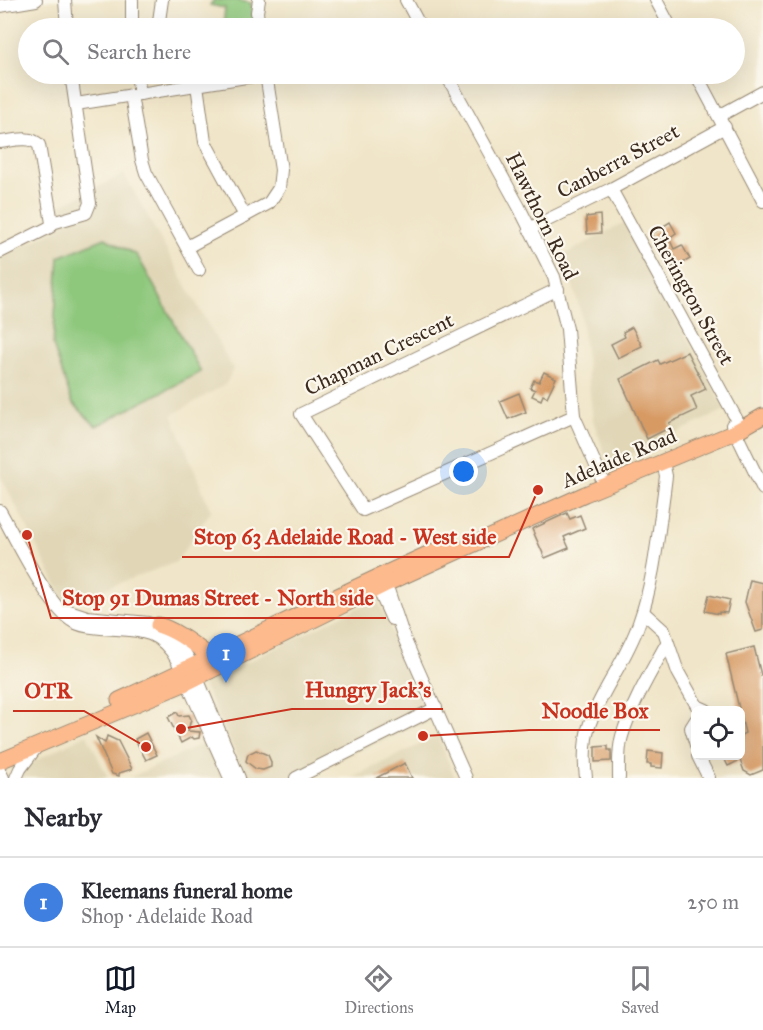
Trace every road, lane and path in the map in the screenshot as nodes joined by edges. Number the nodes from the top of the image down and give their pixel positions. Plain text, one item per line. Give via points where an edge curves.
1 (65, 0) edge
2 (132, 0) edge
3 (162, 0) edge
4 (259, 0) edge
5 (406, 0) edge
6 (656, 0) edge
7 (30, 1) edge
8 (0, 6) edge
9 (66, 18) edge
10 (132, 18) edge
11 (159, 18) edge
12 (259, 18) edge
13 (416, 18) edge
14 (666, 18) edge
15 (73, 84) edge
16 (136, 84) edge
17 (203, 84) edge
18 (267, 84) edge
19 (451, 84) edge
20 (702, 84) edge
21 (197, 85) junction
22 (763, 92) edge
23 (135, 94) junction
24 (76, 104) junction
25 (722, 121) junction
26 (0, 142) edge
27 (611, 189) junction
28 (763, 201) edge
29 (245, 216) junction
30 (51, 225) junction
31 (529, 229) junction
32 (187, 247) junction
33 (0, 252) edge
34 (199, 270) dead end
35 (558, 289) junction
36 (763, 408) edge
37 (574, 416) junction
38 (763, 416) edge
39 (734, 425) junction
40 (663, 462) junction
41 (603, 482) junction
42 (763, 489) edge
43 (0, 511) edge
44 (381, 583) junction
45 (57, 606) junction
46 (643, 612) junction
47 (158, 625) junction
48 (668, 643) junction
49 (211, 657) junction
50 (189, 674) junction
51 (697, 706) edge
52 (436, 708) junction
53 (38, 746) junction
54 (0, 751) edge
55 (700, 760) edge
56 (0, 761) edge
57 (0, 772) edge
58 (3, 778) edge
59 (16, 778) edge
60 (230, 778) edge
61 (239, 778) edge
62 (296, 778) edge
63 (466, 778) edge
64 (585, 778) edge
65 (619, 778) edge
66 (708, 778) edge

1 - 9 street
2 - 10 street
3 - 11 street
4 - 12 street
5 - 13 street
6 - 14 street
7 - 8 street
15 - 24 street
16 - 23 street
17 - 21 street
18 - 29 street via 281,180 269,203
19 - 31 street, Hawthorn Road
20 - 25 street
21 - 23 street
21 - 29 street via 205,142
22 - 25 street, Canberra Street
23 - 24 street
23 - 32 street via 146,173
24 - 30 street via 90,202 81,216
25 - 27 street, Canberra Street
25 - 28 street
26 - 30 street via 29,139 39,145
27 - 31 street, Canberra Street
27 - 39 street, Cherington Street
29 - 32 street
30 - 33 street
31 - 35 street, Hawthorn Road
32 - 34 street
35 - 37 street, Hawthorn Road via 567,329
35 - 37 street, Chapman Crescent via 302,414 363,510
36 - 39 main road, Adelaide Road
37 - 41 street, Hawthorn Road
38 - 39 main road, Adelaide Road
39 - 40 main road, Adelaide Road
39 - 41 main road, Adelaide Road
39 - 42 street, Cherington Street
40 - 41 main road, Adelaide Road
40 - 46 street via 665,480
41 - 44 main road, Adelaide Road
43 - 45 street
44 - 49 main road, Adelaide Road
44 - 50 main road, Adelaide Road
44 - 52 street
45 - 47 street via 87,617
45 - 50 street via 75,623 148,632 158,637
46 - 48 street via 664,631
46 - 64 street via 622,663 589,724
47 - 49 main road via 180,634
47 - 50 street via 184,650
48 - 51 street via 678,672
48 - 65 street via 639,694 622,736
49 - 50 main road, Adelaide Road
50 - 53 main road, Adelaide Road
50 - 54 main road, Adelaide Road
50 - 60 street
50 - 61 street
52 - 62 street
52 - 63 street
53 - 56 main road, Adelaide Road
53 - 59 street
55 - 66 street
57 - 58 street

